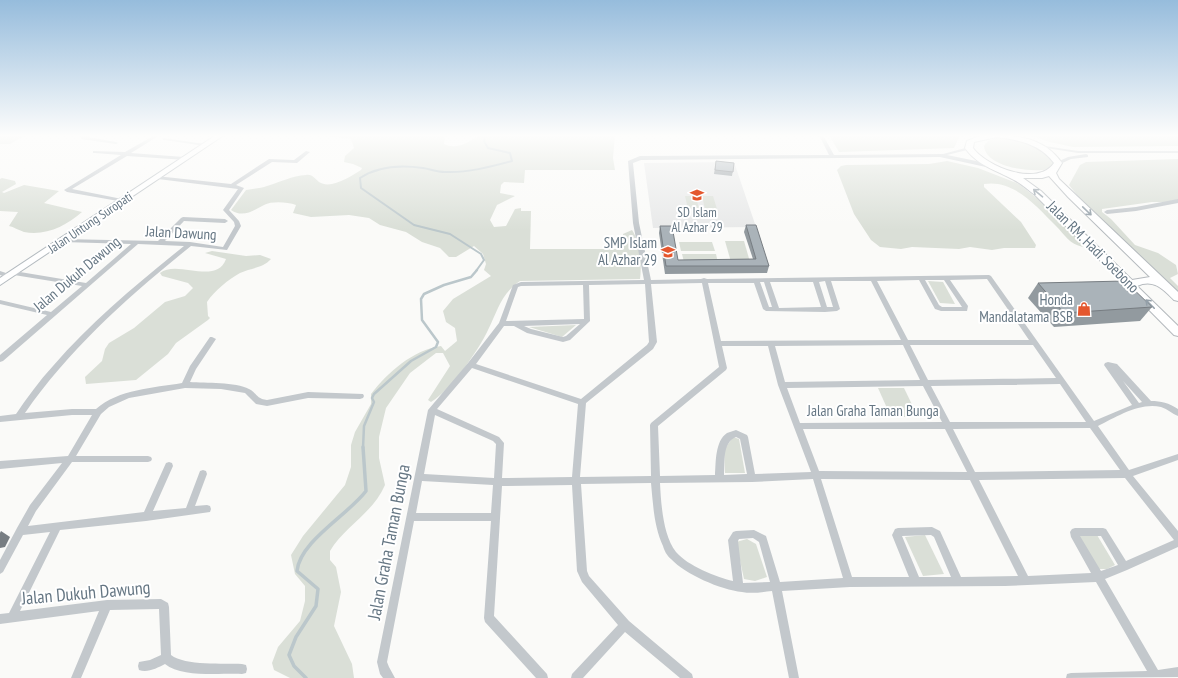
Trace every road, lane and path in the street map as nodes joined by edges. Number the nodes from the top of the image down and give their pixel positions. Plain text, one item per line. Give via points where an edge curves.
1 (105, 167) edge
2 (173, 167) edge
3 (261, 167) edge
4 (630, 167) edge
5 (990, 167) edge
6 (1057, 167) edge
7 (1002, 171) junction
8 (1051, 172) junction
9 (158, 177) junction
10 (232, 186) junction
11 (122, 201) junction
12 (1178, 202) edge
13 (1107, 212) dead end
14 (225, 221) dead end
15 (63, 240) junction
16 (136, 243) junction
17 (160, 243) junction
18 (190, 244) junction
19 (0, 273) edge
20 (12, 274) junction
21 (873, 278) junction
22 (921, 278) junction
23 (946, 278) junction
24 (815, 279) junction
25 (827, 279) junction
26 (704, 280) junction
27 (756, 280) junction
28 (766, 280) junction
29 (647, 281) junction
30 (0, 282) edge
31 (1162, 282) junction
32 (586, 283) junction
33 (1131, 285) junction
34 (88, 286) junction
35 (1178, 298) edge
36 (0, 302) edge
37 (776, 310) junction
38 (825, 310) junction
39 (51, 314) junction
40 (587, 321) junction
41 (502, 324) junction
42 (515, 324) junction
43 (1178, 332) edge
44 (212, 339) dead end
45 (1034, 342) junction
46 (718, 344) junction
47 (906, 344) junction
48 (771, 345) junction
49 (0, 359) edge
50 (471, 365) junction
51 (1062, 381) junction
52 (926, 383) junction
53 (185, 384) junction
54 (782, 384) junction
55 (360, 396) dead end
56 (582, 402) junction
57 (1149, 404) junction
58 (1136, 406) junction
59 (432, 410) junction
60 (98, 412) junction
61 (1178, 413) edge
62 (18, 417) junction
63 (0, 418) edge
64 (1092, 425) junction
65 (798, 426) junction
66 (948, 426) junction
67 (1178, 457) edge
68 (70, 459) junction
69 (148, 459) dead end
70 (0, 464) edge
71 (169, 466) dead end
72 (202, 474) dead end
73 (1127, 474) junction
74 (816, 475) junction
75 (973, 476) junction
76 (419, 477) junction
77 (655, 478) junction
78 (720, 478) junction
79 (752, 478) junction
80 (576, 480) junction
81 (498, 482) junction
82 (207, 509) dead end
83 (189, 511) junction
84 (146, 517) junction
85 (411, 517) junction
86 (495, 517) junction
87 (56, 527) junction
88 (20, 531) junction
89 (1178, 538) edge
90 (1178, 542) edge
91 (1124, 567) junction
92 (0, 569) edge
93 (1098, 577) junction
94 (1025, 579) junction
95 (958, 581) junction
96 (849, 582) junction
97 (916, 582) junction
98 (776, 586) junction
99 (739, 587) junction
100 (107, 605) junction
101 (12, 617) junction
102 (0, 619) edge
103 (625, 625) junction
104 (166, 658) junction
105 (142, 666) dead end
106 (242, 669) dead end
107 (1178, 672) edge
108 (1157, 677) edge
109 (76, 678) edge
110 (390, 678) edge
111 (543, 678) edge
112 (576, 678) edge
113 (688, 678) edge
114 (794, 678) edge
115 (1071, 678) edge

1 - 11 street via 67,190
2 - 9 main road, Jalan Untung Suropati
3 - 10 street
4 - 29 street via 636,223
5 - 7 main road, Jalan RM. Hadi Soebono
6 - 8 main road
7 - 8 main road, Jalan RM. Hadi Soebono via 1030,176
33 -> 7 main road, Jalan RM. Hadi Soebono via 1038,193 1019,179
8 -> 31 main road, Jalan RM. Hadi Soebono via 1070,195
9 - 10 street
9 - 11 main road, Jalan Untung Suropati
10 - 18 street, Jalan Dawung via 241,188 226,210 238,226 225,249
11 - 15 main road, Jalan Untung Suropati
12 - 13 street
14 - 17 street via 183,219
15 - 16 street, Jalan Dawung
15 - 20 main road, Jalan Untung Suropati
16 - 17 street, Jalan Dawung
16 - 34 street, Jalan Dukuh Dawung
17 - 18 street, Jalan Dawung
18 - 62 street via 137,286 89,332 58,364
19 - 20 street
20 - 30 main road, Jalan Untung Suropati
20 - 34 street
21 - 22 street, Jalan Graha Taman Bunga
21 - 25 street, Jalan Graha Taman Bunga
21 - 47 street, Jalan Graha Taman Bunga
22 - 23 street, Jalan Graha Taman Bunga
22 - 23 street via 937,307 965,309
23 - 45 street, Jalan Graha Taman Bunga via 989,278
24 - 25 street, Jalan Graha Taman Bunga
24 - 28 street, Jalan Graha Taman Bunga
24 - 38 street
25 - 38 street via 838,308
26 - 27 street, Jalan Graha Taman Bunga
26 - 29 street, Jalan Graha Taman Bunga
26 - 46 street
27 - 28 street, Jalan Graha Taman Bunga
27 - 37 street via 766,309
28 - 37 street
29 - 32 street, Jalan Graha Taman Bunga
29 - 56 street via 652,345
31 - 33 main road via 1138,281
31 - 35 main road, Jalan RM. Hadi Soebono
32 - 40 street
32 - 41 street, Jalan Graha Taman Bunga via 515,286
43 -> 33 main road, Jalan RM. Hadi Soebono
34 - 39 street, Jalan Dukuh Dawung
36 - 39 street
37 - 38 street
39 - 49 street, Jalan Dukuh Dawung
40 - 42 street
40 - 42 street via 563,340 529,331
41 - 42 street
41 - 50 street, Jalan Graha Taman Bunga
44 - 53 street
45 - 47 street
45 - 51 street, Jalan Graha Taman Bunga
46 - 48 street
46 - 77 street via 722,370 654,425
47 - 48 street
47 - 52 street, Jalan Graha Taman Bunga
48 - 54 street, Jalan Graha Taman Bunga
50 - 56 street
50 - 59 street, Jalan Graha Taman Bunga
51 - 52 street, Jalan Graha Taman Bunga
51 - 64 street, Jalan Graha Taman Bunga
52 - 54 street, Jalan Graha Taman Bunga
52 - 66 street, Jalan Graha Taman Bunga
53 - 55 street via 239,389 247,391 259,402 308,395
53 - 60 street via 128,395 106,404
54 - 65 street, Jalan Graha Taman Bunga
56 - 80 street
57 - 58 street, Jalan Graha Taman Bunga
57 - 58 street via 1114,366 1108,365
57 - 61 street, Jalan Graha Taman Bunga via 1166,404
58 - 64 street, Jalan Graha Taman Bunga
59 - 76 street, Jalan Graha Taman Bunga
59 - 81 street via 498,440
60 - 62 street
60 - 68 street
62 - 63 street
64 - 66 street, Jalan Graha Taman Bunga
64 - 73 street, Jalan Graha Taman Bunga
65 - 66 street, Jalan Graha Taman Bunga
65 - 74 street, Jalan Graha Taman Bunga
66 - 75 street, Jalan Graha Taman Bunga
67 - 73 street
68 - 69 street
68 - 70 street
68 - 88 street via 33,508
71 - 84 street
72 - 83 street
73 - 75 street
73 - 89 street, Jalan Graha Taman Bunga
74 - 75 street
74 - 79 street
74 - 96 street, Jalan Graha Taman Bunga
75 - 94 street, Jalan Graha Taman Bunga
76 - 81 street
76 - 85 street, Jalan Graha Taman Bunga
77 - 78 street
77 - 80 street
77 - 99 street via 662,530 673,555 711,578
78 - 79 street
78 - 79 street via 723,441 736,433 744,437
80 - 81 street
80 - 103 street via 584,579
81 - 86 street
82 - 83 street
83 - 84 street
84 - 87 street
85 - 86 street
85 - 110 street, Jalan Graha Taman Bunga via 382,662
86 - 111 street via 489,618
87 - 88 street
87 - 101 street
88 - 92 street
90 - 91 street
91 - 93 street
91 - 93 street via 1103,532 1075,532
93 - 94 street
93 - 108 street
94 - 95 street
95 - 97 street
95 - 97 street via 937,534 932,531 898,532
96 - 97 street
96 - 98 street
98 - 99 street
98 - 99 street via 763,539 754,534 747,534 736,535 733,540
98 - 114 street
100 - 101 street, Jalan Dukuh Dawung
100 - 104 street, Jalan Dukuh Dawung via 163,605
100 - 109 street
101 - 102 street, Jalan Dukuh Dawung
103 - 112 street
103 - 113 street
104 - 105 street
104 - 106 street via 172,664 192,668
107 - 108 street
108 - 115 street

